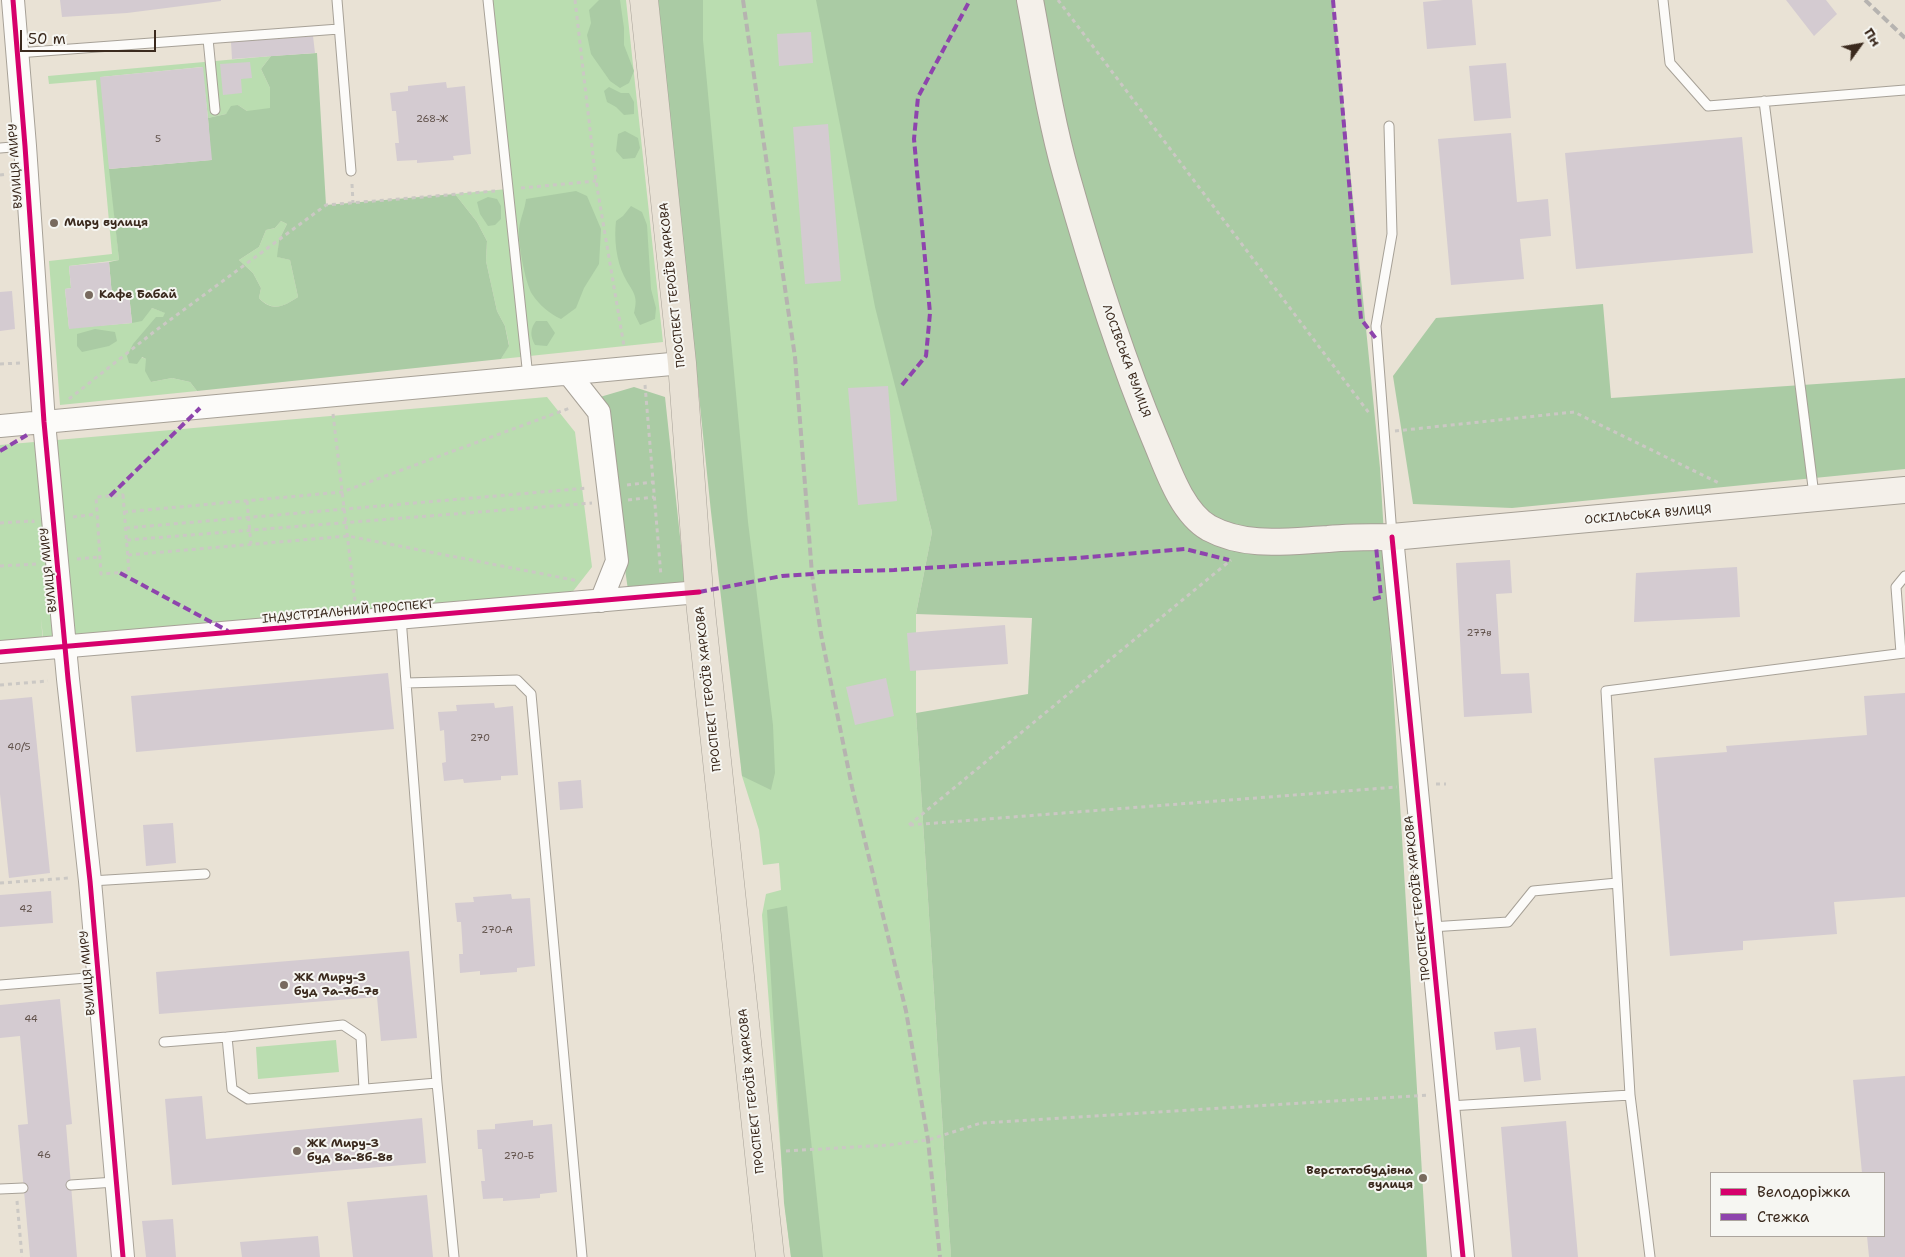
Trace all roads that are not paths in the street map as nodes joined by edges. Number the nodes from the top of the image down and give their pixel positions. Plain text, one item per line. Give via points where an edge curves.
1 (12, 0) edge
2 (337, 0) edge
3 (488, 0) edge
4 (644, 0) edge
5 (1030, 0) edge
6 (1664, 0) edge
7 (339, 29) junction
8 (208, 39) junction
9 (17, 53) junction
10 (1905, 90) edge
11 (1764, 101) junction
12 (215, 110) dead end
13 (1389, 126) dead end
14 (25, 146) junction
15 (0, 148) edge
16 (351, 171) road end
17 (682, 364) junction
18 (569, 374) junction
19 (528, 378) junction
20 (44, 422) junction
21 (0, 426) edge
22 (1905, 490) edge
23 (1815, 499) junction
24 (1392, 537) junction
25 (1905, 576) edge
26 (699, 592) junction
27 (604, 594) junction
28 (401, 618) junction
29 (66, 647) junction
30 (0, 652) edge
31 (1903, 653) edge
32 (406, 683) junction
33 (205, 874) dead end
34 (80, 880) junction
35 (1617, 883) junction
36 (1431, 927) junction
37 (99, 976) junction
38 (0, 985) edge
39 (227, 1037) junction
40 (164, 1042) dead end
41 (438, 1084) junction
42 (364, 1089) junction
43 (1630, 1095) junction
44 (1448, 1100) junction
45 (116, 1182) junction
46 (71, 1185) dead end
47 (20, 1188) road end
48 (0, 1189) edge
49 (123, 1257) edge
50 (454, 1257) edge
51 (582, 1257) edge
52 (770, 1257) edge
53 (1463, 1257) edge
54 (1650, 1257) edge

1 - 9 street, ВУЛИЦЯ МИРУ via 11,26
2 - 7 lane
3 - 19 lane
4 - 17 main road, ПРОСПЕКТ ГЕРОЇВ ХАРКОВА
5 - 24 main road, ЛОСІВСЬКА ВУЛИЦЯ via 1066,172 1103,298 1139,400 1174,484 1192,514 1208,527 1231,537 1265,543
6 - 11 lane via 1670,63 1708,106
7 - 8 lane
7 - 16 lane
8 - 9 lane
8 - 12 lane
9 - 14 street, ВУЛИЦЯ МИРУ
10 - 11 lane
11 - 23 lane
13 - 24 lane via 1392,234 1376,326
14 - 15 lane
14 - 20 street, ВУЛИЦЯ МИРУ
17 - 18 street
17 - 26 main road, ПРОСПЕКТ ГЕРОЇВ ХАРКОВА
18 - 19 street
18 - 27 street via 599,412 617,561
19 - 20 street
20 - 21 street
20 - 29 street, ВУЛИЦЯ МИРУ
22 - 23 main road, ОСКІЛЬСЬКА ВУЛИЦЯ
23 - 24 main road, ОСКІЛЬСЬКА ВУЛИЦЯ
24 - 36 street, ПРОСПЕКТ ГЕРОЇВ ХАРКОВА
25 - 31 lane via 1896,587
26 - 27 street, ІНДУСТРІАЛЬНИЙ ПРОСПЕКТ via 662,596
26 - 52 main road, ПРОСПЕКТ ГЕРОЇВ ХАРКОВА
27 - 28 street, ІНДУСТРІАЛЬНИЙ ПРОСПЕКТ
28 - 29 street, ІНДУСТРІАЛЬНИЙ ПРОСПЕКТ
28 - 32 lane
29 - 30 street, ІНДУСТРІАЛЬНИЙ ПРОСПЕКТ
29 - 34 street, ВУЛИЦЯ МИРУ
31 - 35 lane via 1606,690
32 - 41 lane
32 - 51 lane via 517,680 531,694
33 - 34 lane
34 - 37 street, ВУЛИЦЯ МИРУ
35 - 36 lane via 1532,891 1508,922
35 - 43 lane
36 - 44 street, ПРОСПЕКТ ГЕРОЇВ ХАРКОВА
37 - 38 lane
37 - 45 street, ВУЛИЦЯ МИРУ
39 - 40 lane
39 - 42 lane via 232,1089 248,1099
39 - 42 lane via 343,1025 360,1037
41 - 42 lane
41 - 50 lane
43 - 44 lane
43 - 54 lane
44 - 53 street, ПРОСПЕКТ ГЕРОЇВ ХАРКОВА
45 - 46 lane
45 - 49 street, ВУЛИЦЯ МИРУ
47 - 48 lane

